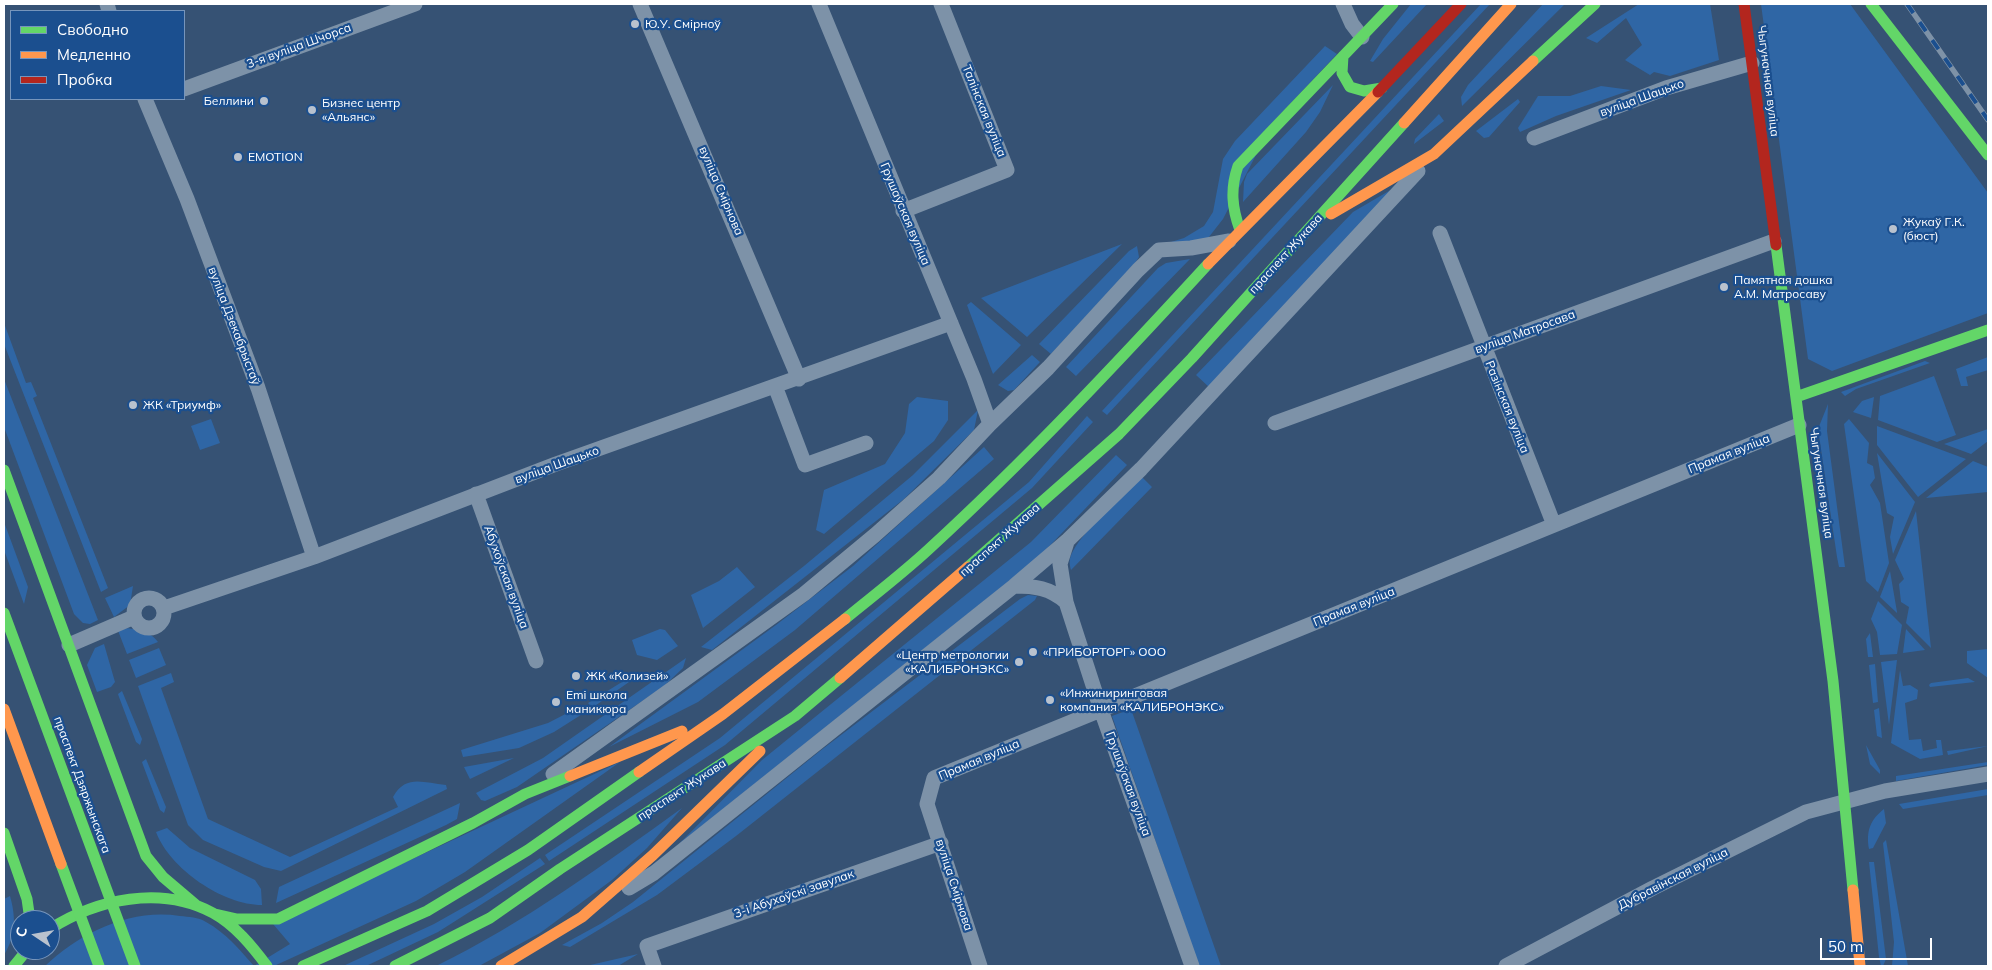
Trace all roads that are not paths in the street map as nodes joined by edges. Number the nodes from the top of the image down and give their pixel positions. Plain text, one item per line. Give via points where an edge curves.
1 (415, 4) edge
2 (640, 4) edge
3 (820, 4) edge
4 (941, 4) edge
5 (1343, 4) edge
6 (1393, 4) edge
7 (1461, 4) edge
8 (1511, 4) edge
9 (1595, 4) edge
10 (1744, 4) edge
11 (1871, 4) edge
12 (1362, 37) junction
13 (1343, 56) junction
14 (1752, 63) junction
15 (1382, 88) junction
16 (185, 89) edge
17 (149, 100) edge
18 (1408, 116) junction
19 (1534, 138) dead end
20 (1399, 146) dead end
21 (1434, 154) junction
22 (1988, 155) edge
23 (1404, 159) dead end
24 (903, 211) junction
25 (1312, 226) junction
26 (1440, 233) dead end
27 (1235, 235) junction
28 (1774, 241) junction
29 (951, 323) junction
30 (1988, 330) edge
31 (1483, 347) junction
32 (799, 379) junction
33 (775, 386) junction
34 (1796, 397) junction
35 (1275, 423) dead end
36 (990, 424) junction
37 (1799, 425) junction
38 (866, 443) dead end
39 (4, 470) edge
40 (476, 494) junction
41 (1554, 525) junction
42 (1068, 540) junction
43 (314, 557) junction
44 (1014, 586) junction
45 (1066, 602) junction
46 (164, 608) junction
47 (4, 613) edge
48 (134, 617) junction
49 (69, 645) junction
50 (536, 660) dead end
51 (4, 709) edge
52 (1101, 710) junction
53 (723, 714) junction
54 (795, 716) junction
55 (1988, 774) edge
56 (525, 794) junction
57 (1844, 801) junction
58 (927, 804) joint
59 (4, 833) edge
60 (941, 843) junction
61 (196, 905) junction
62 (29, 910) edge
63 (215, 914) junction
64 (582, 917) junction
65 (60, 923) edge
66 (99, 966) edge
67 (135, 966) edge
68 (267, 966) edge
69 (303, 966) edge
70 (395, 966) edge
71 (501, 966) edge
72 (654, 966) edge
73 (980, 966) edge
74 (1192, 966) edge
75 (1506, 966) edge
76 (1860, 966) edge

1 - 16 street, 3-я вуліца Шчорса
2 - 32 street, вуліца Смірнова
3 - 24 street, Грушаўская вуліца
4 - 24 street, Талінская вуліца via 1007,170
5 - 12 street
6 - 12 main road
7 - 15 main road
8 - 18 main road, праспект Жукава
9 - 21 main road
10 - 14 main road, Чыгуначная вуліца
11 - 22 main road
12 - 13 main road
13 - 15 main road via 1340,68 1350,87 1361,91
13 - 27 main road via 1238,166 1233,177 1231,198
14 - 19 street, вуліца Шацько via 1666,88
14 - 28 main road, Чыгуначная вуліца
15 - 27 main road
17 - 43 street, вуліца Дзекабрыстаў via 258,388
18 - 20 main road
18 - 25 main road, праспект Жукава
21 - 23 main road via 1411,161
21 - 25 main road
21 - 42 street via 1141,469
24 - 29 street, Грушаўская вуліца
25 - 54 main road, праспект Жукава via 1119,434 954,581
26 - 31 street, Разінская вуліца
27 - 36 street via 1191,248 1159,250 1048,368
27 - 53 main road via 1083,399 928,550 825,636
28 - 31 street, вуліца Матросава
28 - 34 main road, Чыгуначная вуліца
29 - 32 street, вуліца Шацько
29 - 36 street, Грушаўская вуліца
30 - 34 main road
31 - 35 street, вуліца Матросава
31 - 41 street, Разінская вуліца
32 - 33 street, вуліца Шацько
33 - 38 street via 805,465
33 - 40 street, вуліца Шацько
34 - 37 main road, Чыгуначная вуліца
36 - 56 street via 939,478 804,594
37 - 41 street, Прамая вуліца
37 - 57 main road, Чыгуначная вуліца via 1833,681
39 - 49 main road
40 - 43 street, вуліца Шацько
40 - 50 street, Абухоўская вуліца
41 - 52 street, Прамая вуліца
42 - 44 street
42 - 45 street, Грушаўская вуліца via 1060,564
43 - 46 street, вуліца Шацько
44 - 45 street via 1047,589
44 - 64 street via 654,873
45 - 52 street, Грушаўская вуліца
46 - 48 street via 158,600 146,598 135,607
46 - 48 street via 163,620 152,628 143,627
47 - 67 main road, праспект Дзяржынскага, bridge
48 - 49 street
49 - 61 main road via 146,856
51 - 66 main road, bridge
52 - 58 street, Прамая вуліца via 934,778
52 - 74 street, Грушаўская вуліца
53 - 56 main road
53 - 69 main road via 528,850 427,911
54 - 64 main road via 702,808
54 - 70 main road, праспект Жукава via 490,918
55 - 57 street, Дубравінская вуліца
56 - 63 main road via 278,919 237,919
57 - 75 street, Дубравінская вуліца via 1806,812
57 - 76 main road, Чыгуначная вуліца
58 - 60 street, вуліца Смірнова
59 - 62 main road
60 - 72 street, 3-і Абухоўскі завулак via 647,946
60 - 73 street, вуліца Смірнова
61 - 63 main road
61 - 65 main road via 154,899 116,900 84,908
63 - 68 main road via 242,935
64 - 71 main road

